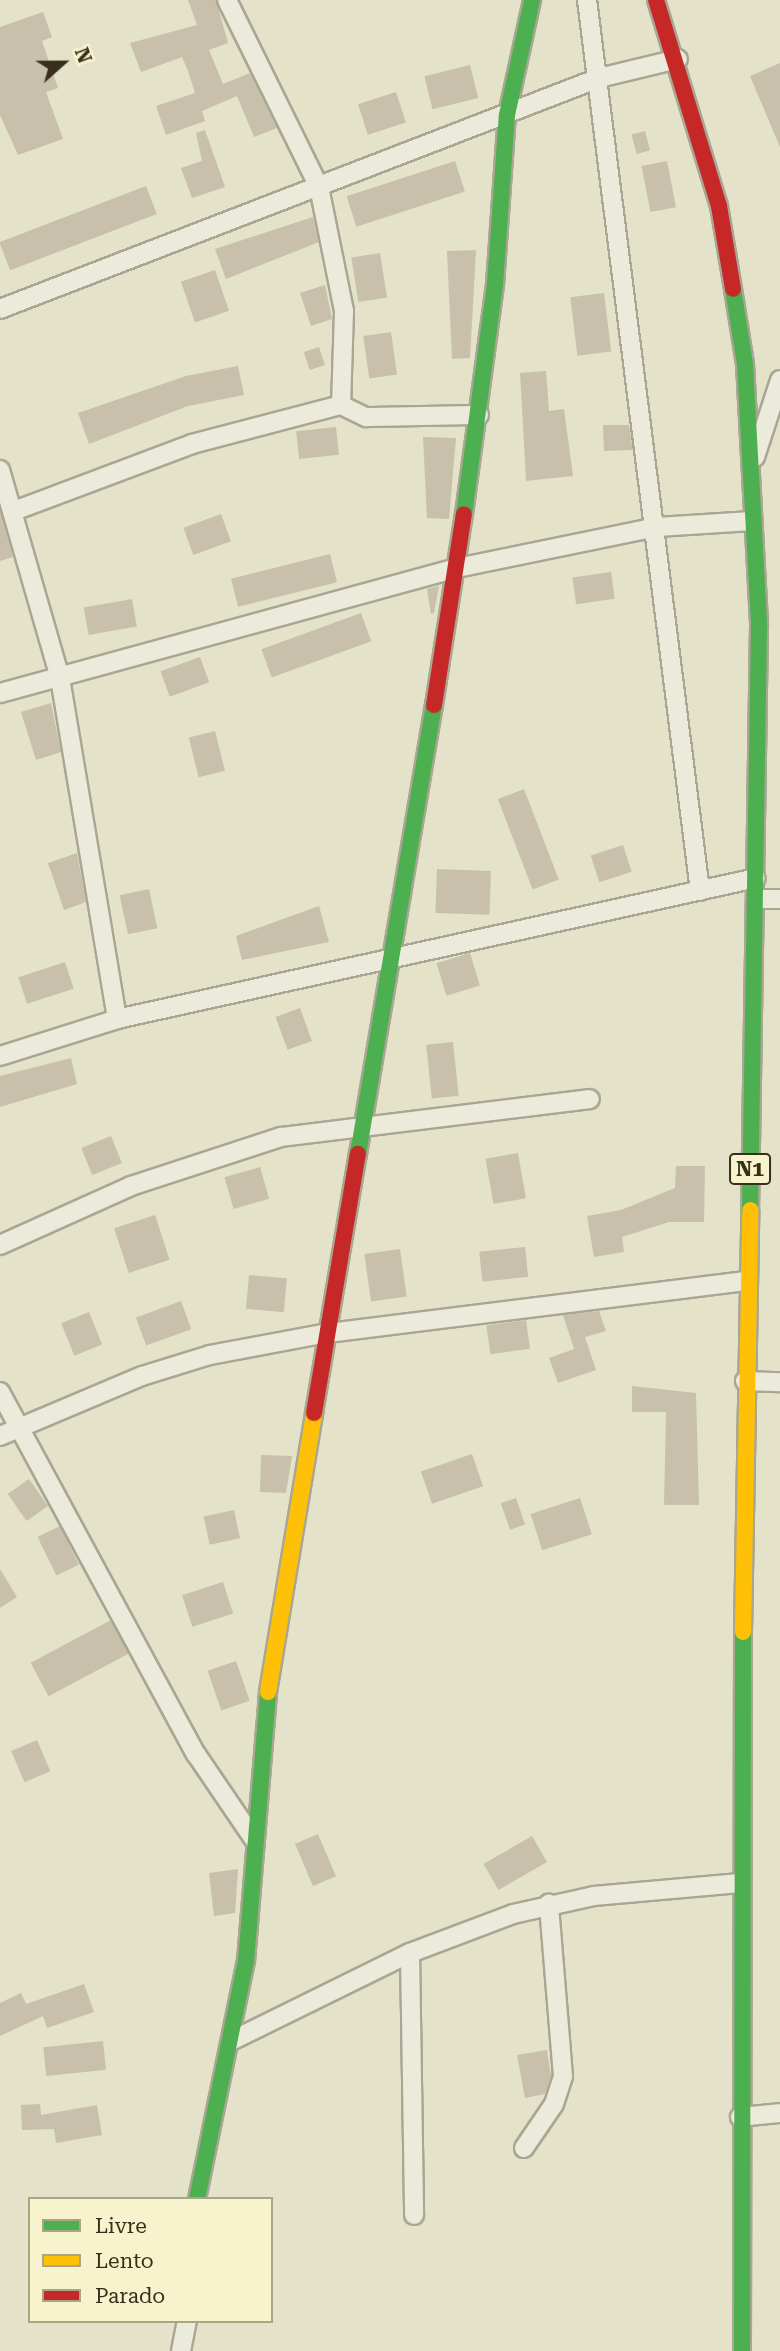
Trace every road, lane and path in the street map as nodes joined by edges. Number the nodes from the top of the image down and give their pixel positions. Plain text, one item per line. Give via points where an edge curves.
1 (227, 0) edge
2 (531, 0) edge
3 (587, 0) edge
4 (656, 0) edge
5 (678, 59) junction
6 (599, 78) junction
7 (507, 115) junction
8 (319, 187) junction
9 (0, 309) edge
10 (780, 380) edge
11 (341, 405) junction
12 (479, 415) junction
13 (752, 466) junction
14 (0, 470) edge
15 (14, 511) junction
16 (752, 521) junction
17 (657, 527) junction
18 (457, 568) junction
19 (60, 678) junction
20 (0, 693) edge
21 (756, 878) junction
22 (700, 891) junction
23 (757, 899) junction
24 (780, 899) edge
25 (392, 957) junction
26 (117, 1019) junction
27 (0, 1056) edge
28 (590, 1099) dead end
29 (363, 1127) junction
30 (0, 1245) edge
31 (747, 1280) junction
32 (328, 1333) junction
33 (745, 1381) junction
34 (780, 1382) edge
35 (0, 1392) edge
36 (22, 1423) junction
37 (0, 1436) edge
38 (253, 1838) junction
39 (739, 1883) junction
40 (549, 1904) junction
41 (410, 1953) junction
42 (231, 2041) junction
43 (780, 2113) edge
44 (740, 2117) junction
45 (524, 2148) dead end
46 (197, 2197) edge
47 (414, 2215) dead end
48 (187, 2323) edge
49 (181, 2351) edge
50 (742, 2351) edge

1 - 8 street
2 - 7 main road
3 - 6 street
4 - 5 main road, N1
5 - 6 street
5 - 13 main road, N1 via 719,206 746,364
6 - 7 street
6 - 17 street
7 - 8 street
7 - 12 main road
8 - 9 street
8 - 11 street via 344,311
10 - 13 street
11 - 12 street via 366,417
11 - 15 street via 238,429
12 - 18 main road
13 - 16 main road, N1
14 - 15 street
15 - 19 street
16 - 17 street
16 - 21 main road, N1 via 759,626
17 - 18 street
17 - 22 street
18 - 19 street
18 - 25 main road
19 - 20 street
19 - 26 street
21 - 22 street
21 - 23 main road, N1
22 - 25 street
23 - 24 street
23 - 31 main road, N1
25 - 26 street
25 - 29 main road
26 - 27 street
28 - 29 street
29 - 30 street via 281,1137 214,1155
29 - 32 main road
31 - 32 street
31 - 33 main road, N1
32 - 36 street via 210,1355
32 - 38 main road via 268,1689
33 - 34 street
33 - 39 main road, N1
35 - 36 street
36 - 37 street
36 - 38 street via 196,1754
38 - 42 main road via 250,1931
39 - 40 street
39 - 44 main road, N1
40 - 41 street
40 - 45 street via 563,2076 554,2104
41 - 42 street
41 - 47 street
42 - 46 main road
43 - 44 street
44 - 50 main road, N1
48 - 49 street

